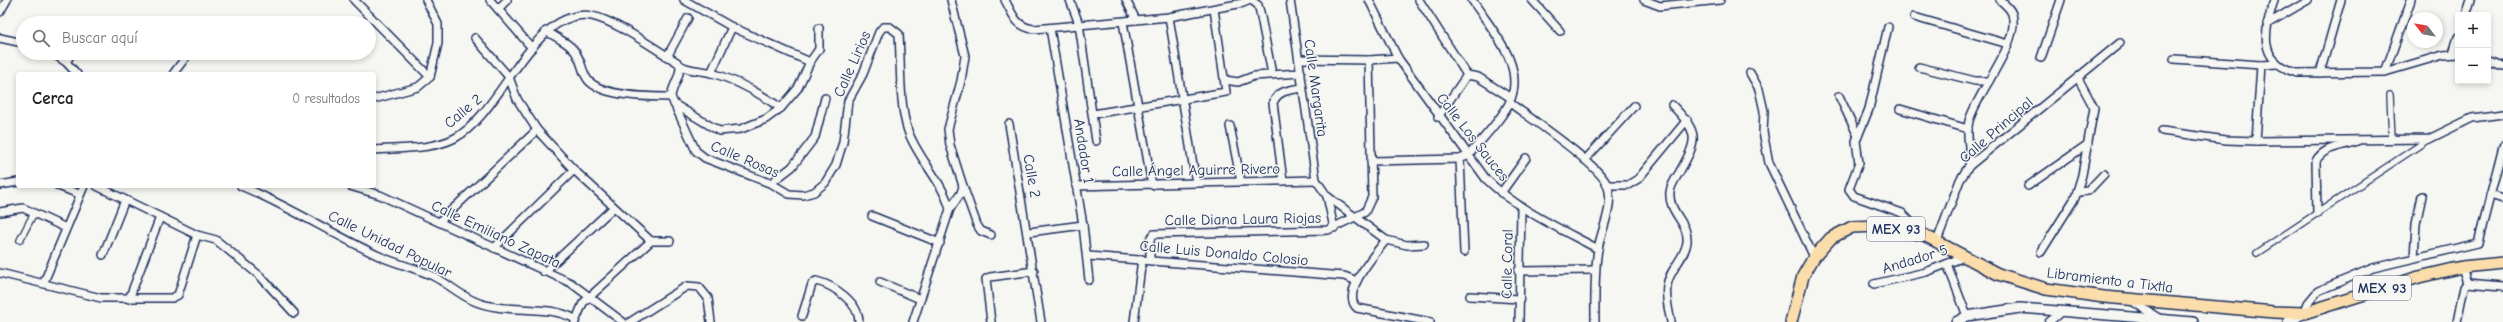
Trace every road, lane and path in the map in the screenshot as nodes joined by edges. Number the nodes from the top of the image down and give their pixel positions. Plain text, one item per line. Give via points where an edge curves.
1 (7, 0) edge
2 (354, 0) edge
3 (426, 0) edge
4 (490, 0) edge
5 (507, 0) edge
6 (684, 0) edge
7 (951, 0) edge
8 (1005, 0) edge
9 (1070, 0) edge
10 (1126, 0) edge
11 (1251, 0) edge
12 (1290, 0) edge
13 (1370, 0) edge
14 (1419, 0) edge
15 (1472, 0) edge
16 (1532, 0) edge
17 (1644, 0) edge
18 (1720, 0) edge
19 (2000, 0) edge
20 (2062, 0) edge
21 (2274, 0) edge
22 (2308, 0) edge
23 (2341, 0) edge
24 (2411, 0) edge
25 (2471, 0) edge
26 (1674, 2) edge
27 (1222, 4) edge
28 (498, 9) junction
29 (1214, 9) junction
30 (0, 12) edge
31 (2467, 12) edge
32 (370, 16) edge
33 (1169, 17) junction
34 (1914, 17) dead end
35 (688, 18) dead end
36 (1136, 20) junction
37 (376, 22) edge
38 (1123, 22) junction
39 (1079, 24) junction
40 (2267, 24) junction
41 (1888, 27) dead end
42 (732, 28) junction
43 (819, 28) dead end
44 (1050, 28) junction
45 (546, 31) junction
46 (1560, 31) dead end
47 (0, 38) edge
48 (475, 38) dead end
49 (16, 41) edge
50 (2120, 43) dead end
51 (2008, 44) junction
52 (532, 48) junction
53 (2455, 53) edge
54 (667, 57) junction
55 (1398, 58) junction
56 (2041, 58) dead end
57 (1299, 59) junction
58 (2174, 59) dead end
59 (63, 60) edge
60 (184, 60) edge
61 (1369, 60) junction
62 (66, 62) joint
63 (810, 62) junction
64 (2491, 62) edge
65 (2277, 64) junction
66 (2261, 65) junction
67 (2503, 66) edge
68 (680, 67) junction
69 (1919, 67) dead end
70 (75, 72) edge
71 (175, 72) edge
72 (2384, 72) junction
73 (711, 73) junction
74 (1300, 73) junction
75 (1750, 73) dead end
76 (2320, 73) junction
77 (1272, 74) junction
78 (1467, 75) junction
79 (430, 77) junction
80 (509, 77) junction
81 (2078, 78) junction
82 (1225, 80) junction
83 (1989, 81) junction
84 (1302, 88) junction
85 (2390, 95) dead end
86 (1839, 96) dead end
87 (376, 98) edge
88 (825, 98) dead end
89 (1183, 99) junction
90 (672, 101) junction
91 (1511, 101) junction
92 (1672, 105) dead end
93 (1138, 106) junction
94 (1634, 106) dead end
95 (781, 108) junction
96 (1900, 110) dead end
97 (1093, 114) junction
98 (2503, 114) edge
99 (1438, 117) junction
100 (1687, 120) junction
101 (1009, 124) dead end
102 (1230, 126) dead end
103 (1968, 129) junction
104 (537, 130) junction
105 (2162, 131) dead end
106 (1858, 136) junction
107 (2364, 139) junction
108 (2392, 139) junction
109 (2429, 139) junction
110 (1096, 141) dead end
111 (2256, 141) junction
112 (2088, 144) junction
113 (2503, 146) edge
114 (376, 150) edge
115 (1469, 155) junction
116 (1526, 158) dead end
117 (1460, 159) junction
118 (1585, 160) junction
119 (1371, 161) junction
120 (836, 165) joint
121 (1969, 166) junction
122 (574, 170) junction
123 (2104, 174) dead end
124 (1316, 180) junction
125 (1283, 181) junction
126 (16, 182) edge
127 (1241, 182) junction
128 (771, 183) junction
129 (1196, 183) junction
130 (0, 185) edge
131 (1152, 185) junction
132 (963, 186) junction
133 (1076, 186) junction
134 (1608, 186) junction
135 (2028, 186) dead end
136 (64, 188) edge
137 (83, 188) edge
138 (101, 188) edge
139 (246, 188) edge
140 (357, 188) edge
141 (2077, 192) junction
142 (1501, 193) junction
143 (80, 194) junction
144 (2490, 195) junction
145 (1327, 196) junction
146 (2422, 196) dead end
147 (2503, 199) edge
148 (125, 200) junction
149 (1521, 207) junction
150 (613, 208) junction
151 (950, 209) junction
152 (0, 212) edge
153 (34, 212) junction
154 (2317, 213) junction
155 (872, 216) dead end
156 (1355, 216) junction
157 (160, 217) junction
158 (439, 222) junction
159 (1083, 225) junction
160 (66, 228) junction
161 (1334, 228) junction
162 (1029, 232) junction
163 (198, 235) junction
164 (991, 235) dead end
165 (1924, 235) junction
166 (20, 240) dead end
167 (1386, 240) junction
168 (651, 241) junction
169 (670, 241) dead end
170 (1937, 241) junction
171 (940, 243) junction
172 (1424, 244) dead end
173 (494, 248) junction
174 (1598, 249) junction
175 (1464, 252) dead end
176 (2041, 252) dead end
177 (2257, 253) dead end
178 (103, 255) dead end
179 (1088, 256) junction
180 (1814, 257) junction
181 (1964, 257) junction
182 (2414, 258) junction
183 (1142, 259) junction
184 (1150, 259) junction
185 (2503, 263) edge
186 (1947, 264) junction
187 (2462, 266) junction
188 (1595, 270) junction
189 (1034, 271) junction
190 (1518, 271) junction
191 (544, 272) junction
192 (0, 273) edge
193 (1089, 280) dead end
194 (1357, 281) junction
195 (44, 282) junction
196 (880, 282) dead end
197 (2467, 283) junction
198 (1874, 284) dead end
199 (2503, 286) edge
200 (1470, 296) dead end
201 (589, 297) junction
202 (920, 298) junction
203 (129, 299) junction
204 (1519, 299) junction
205 (2129, 299) junction
206 (2062, 311) junction
207 (294, 313) dead end
208 (2304, 313) junction
209 (802, 316) dead end
210 (1967, 316) junction
211 (575, 321) edge
212 (2160, 321) edge
213 (622, 322) edge
214 (630, 322) edge
215 (711, 322) edge
216 (859, 322) edge
217 (913, 322) edge
218 (991, 322) edge
219 (1041, 322) edge
220 (1134, 322) edge
221 (1430, 322) edge
222 (1519, 322) edge
223 (1595, 322) edge
224 (1671, 322) edge
225 (1791, 322) edge
226 (1956, 322) edge
227 (2049, 322) edge
228 (2193, 322) edge
229 (2288, 322) edge
230 (2457, 322) edge

1 - 30 street
2 - 32 street
3 - 79 street via 438,24 438,43
4 - 28 street
5 - 28 street
6 - 42 street
7 - 132 street via 965,56 948,129
8 - 44 street via 1016,23 1034,29
9 - 39 street
10 - 36 street
11 - 27 street
11 - 77 street via 1258,5 1260,12
12 - 57 street, Calle Margarita
13 - 55 street, Calle Los Sauces
14 - 78 street
15 - 91 street via 1512,61 1514,89
16 - 46 street
17 - 26 street via 1660,6
18 - 26 street
19 - 51 street via 2012,14 2013,25
20 - 56 street
21 - 40 street
22 - 40 street
23 - 76 street
24 - 72 street
25 - 31 street
27 - 29 street
28 - 52 street
29 - 33 street
29 - 82 street
33 - 36 street
33 - 89 street
34 - 51 street
35 - 54 street
36 - 38 street
37 - 79 street
38 - 39 street
38 - 93 street
39 - 44 street
39 - 97 street
40 - 65 street via 2265,34 2269,54
41 - 106 street via 1869,109
42 - 63 street
42 - 73 street
43 - 63 street via 819,49
44 - 133 street, Andador 1
45 - 52 street, Calle 2
45 - 54 street, Calle 2 via 566,18 578,15 593,16 617,27
45 - 90 street via 577,54 583,72 589,81 599,88
47 - 49 street
48 - 80 street
50 - 81 street, Calle Principal
51 - 83 street
52 - 80 street, Calle 2
53 - 72 street
54 - 68 street, Calle 2
55 - 61 street
55 - 99 street, Calle Los Sauces
57 - 61 street
57 - 74 street, Calle Margarita
58 - 66 street
59 - 62 street
60 - 71 street
61 - 119 street
62 - 70 street
63 - 95 street via 798,88
64 - 67 street
65 - 66 street
65 - 76 street via 2297,73
66 - 111 street
68 - 73 street
68 - 90 street via 680,75 671,91
69 - 83 street via 1974,81
72 - 76 street
73 - 95 street via 746,86
74 - 77 street
74 - 84 street, Calle Margarita
75 - 180 street via 1759,89 1764,111 1763,132 1769,163
77 - 82 street via 1254,76 1238,82
78 - 91 street via 1478,77
78 - 99 street
79 - 87 street via 418,87
80 - 104 street via 518,99
80 - 114 street, Calle 2 via 494,102 455,138 435,144
81 - 112 street via 2094,108
81 - 121 street, Calle Principal
82 - 89 street via 1226,92
83 - 103 street via 1974,106
84 - 124 street, Calle Margarita
84 - 125 street via 1281,92 1273,103
85 - 108 street
86 - 106 street
88 - 128 street via 816,137 792,167
89 - 93 street
89 - 129 street
90 - 95 street via 719,131 726,132 766,119
90 - 128 street, Calle Rosas via 696,151 716,163
91 - 115 street
91 - 118 street
92 - 100 street
93 - 97 street
93 - 131 street
94 - 118 street
96 - 103 street
97 - 110 street
98 - 109 street via 2472,118
99 - 115 street, Calle Los Sauces
100 - 134 street via 1638,179 1628,185
100 - 224 street via 1694,135 1693,149 1671,187 1669,201 1674,213 1685,227 1687,241 1683,256 1666,285
101 - 162 street, Calle 2
102 - 127 street
103 - 121 street via 1971,155
104 - 122 street
104 - 158 street
105 - 111 street via 2226,140
106 - 165 street via 1856,141 1859,163 1849,189 1850,193 1902,212
107 - 108 street
107 - 111 street
107 - 154 street via 2324,151 2319,155 2316,161
108 - 109 street
109 - 154 street
112 - 135 street
112 - 141 street
113 - 144 street
115 - 117 street
115 - 142 street, Calle Los Sauces via 1486,179
116 - 142 street
117 - 119 street
117 - 175 street
118 - 134 street via 1602,175
119 - 156 street, Calle Diana Laura Riojas via 1370,205 1365,212
120 - 128 street, Calle Rosas via 825,183 814,192 803,195 789,194
120 - 151 street, Calle Lirios via 843,142 848,101 863,74 879,32 883,27 890,27 899,34 904,116 908,133 947,197
121 - 170 street, Calle Principal via 1960,180
122 - 150 street
122 - 173 street
123 - 141 street via 2088,191
124 - 125 street, Calle Ángel Aguirre Rivero
124 - 145 street
125 - 127 street, Calle Ángel Aguirre Rivero
126 - 130 street
127 - 129 street, Calle Ángel Aguirre Rivero
129 - 131 street, Calle Ángel Aguirre Rivero
131 - 133 street, Calle Ángel Aguirre Rivero
132 - 151 street
132 - 164 street via 977,225 981,231
133 - 159 street, Andador 1
134 - 174 street via 1610,198
136 - 143 street
137 - 143 street
138 - 148 street
139 - 211 street, Calle Unidad Popular via 381,257 431,275 475,302 521,311 564,313
140 - 158 street, Calle Emiliano Zapata via 380,195
141 - 176 street
142 - 149 street, Calle Los Sauces
143 - 160 street
144 - 147 street
144 - 182 street via 2478,243
145 - 156 street
145 - 161 street
146 - 182 street via 2416,224
148 - 157 street
148 - 178 street
149 - 174 street, Calle Los Sauces
149 - 190 street, Calle Coral
150 - 168 street
150 - 191 street
151 - 171 street
152 - 153 street via 23,208
153 - 160 street
153 - 166 street
154 - 177 street
155 - 171 street
156 - 161 street, Calle Diana Laura Riojas
156 - 167 street
157 - 163 street
157 - 203 street
158 - 173 street, Calle Emiliano Zapata
159 - 162 street
159 - 179 street, Andador 1
160 - 195 street
161 - 184 street, Calle Diana Laura Riojas via 1154,234 1150,239
162 - 189 street, Calle 2
163 - 203 street via 178,295 158,299
163 - 207 street via 216,240 260,276
165 - 170 main road, Libramiento a Tixtla / MEX 93
165 - 180 main road, Libramiento a Tixtla / MEX 93 via 1880,226 1852,228 1831,238
167 - 172 street via 1407,245
167 - 194 street
168 - 169 street
168 - 201 street
170 - 181 main road, Libramiento a Tixtla / MEX 93
171 - 202 street
173 - 191 street, Calle Emiliano Zapata
174 - 188 street
179 - 183 street, Calle Luis Donaldo Colosio
179 - 193 street, Andador 1
180 - 225 main road, Libramiento a Tixtla / MEX 93 via 1803,276
181 - 186 street, Andador 5
181 - 205 main road, Libramiento a Tixtla / MEX 93 via 1998,274 2046,289
182 - 208 street via 2373,268 2318,291
183 - 184 street, Calle Luis Donaldo Colosio
183 - 220 street
184 - 194 street, Calle Luis Donaldo Colosio via 1344,276
185 - 187 main road, MEX 93
186 - 198 street, Andador 5 via 1926,272
186 - 210 street
187 - 197 street
187 - 208 main road, MEX 93
188 - 190 street
188 - 223 street
189 - 218 street via 986,279
189 - 219 street, Calle 2
190 - 204 street, Calle Coral
191 - 201 street, Calle Emiliano Zapata via 571,283
192 - 195 street
194 - 221 street via 1351,299 1357,308
195 - 203 street via 101,298
196 - 202 street
197 - 199 street
197 - 230 street
200 - 204 street
201 - 211 street via 583,302
201 - 213 street, Calle Emiliano Zapata
202 - 217 street
204 - 222 street, Calle Coral
205 - 208 main road, Libramiento a Tixtla / MEX 93
205 - 212 street
206 - 210 street via 2020,308
206 - 212 street
206 - 227 street
208 - 229 street, MEX 93
209 - 216 street via 812,284 816,281 849,300 859,316
210 - 226 street
212 - 228 street
214 - 215 street via 687,286 699,287 708,298

